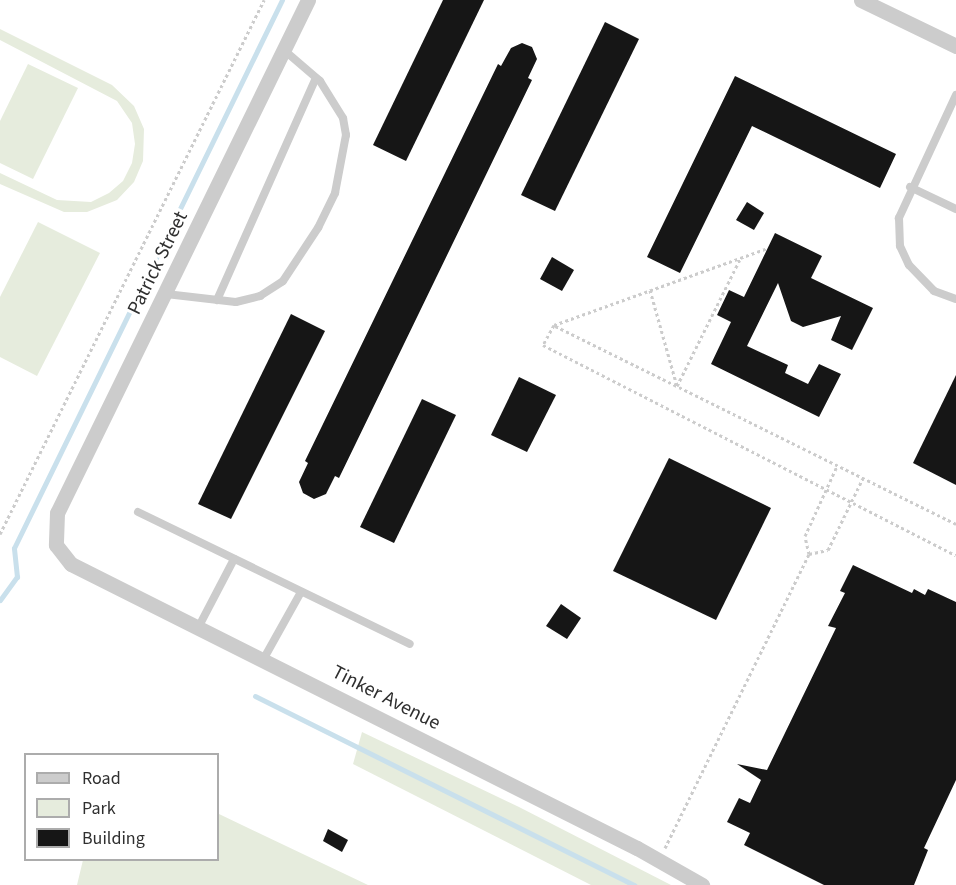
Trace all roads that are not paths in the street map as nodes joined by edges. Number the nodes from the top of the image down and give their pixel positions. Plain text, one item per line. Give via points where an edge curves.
1 (308, 0) edge
2 (861, 0) edge
3 (956, 46) edge
4 (285, 51) junction
5 (316, 78) junction
6 (956, 96) edge
7 (910, 187) junction
8 (956, 208) edge
9 (166, 294) junction
10 (956, 299) edge
11 (217, 300) junction
12 (138, 512) dead end
13 (56, 545) joint
14 (234, 559) junction
15 (301, 592) junction
16 (198, 628) junction
17 (410, 644) dead end
18 (262, 660) junction
19 (702, 885) edge

1 - 4 street, Patrick Street
2 - 3 street
4 - 5 lane
4 - 9 street, Patrick Street
5 - 11 lane
5 - 11 lane via 343,118 346,135 335,193 318,228 283,281 260,296 236,302
6 - 7 lane
7 - 8 lane
7 - 10 lane via 899,218 900,246 920,279 934,291
9 - 11 lane
9 - 13 street, Patrick Street via 57,513
12 - 14 lane
13 - 16 street, Tinker Avenue via 71,564
14 - 15 lane
14 - 16 lane
15 - 17 lane
15 - 18 lane
16 - 18 street, Tinker Avenue
18 - 19 street, Tinker Avenue

